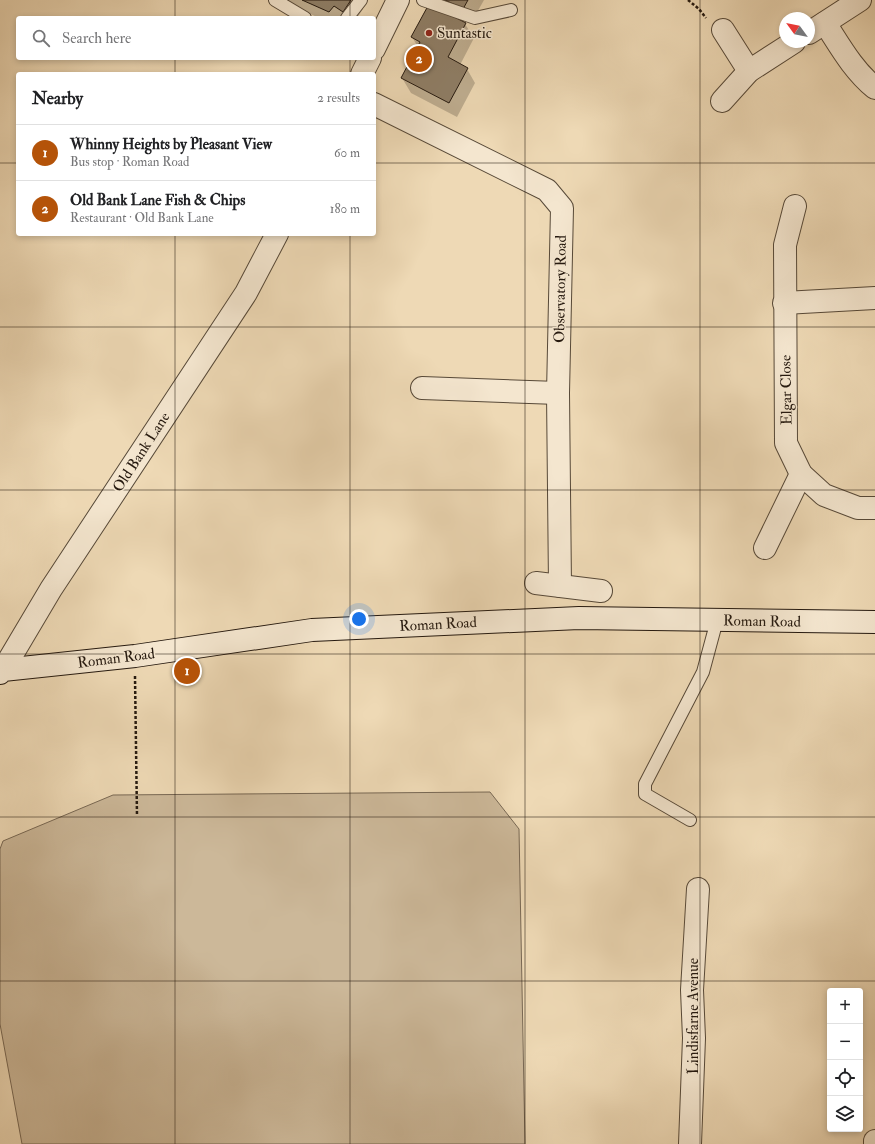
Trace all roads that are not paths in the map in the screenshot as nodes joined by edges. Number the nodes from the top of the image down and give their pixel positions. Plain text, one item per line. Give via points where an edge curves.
1 (275, 0) edge
2 (361, 0) edge
3 (398, 0) edge
4 (423, 0) edge
5 (860, 0) edge
6 (511, 10) dead end
7 (302, 16) edge
8 (349, 16) edge
9 (817, 28) edge
10 (723, 30) dead end
11 (376, 45) edge
12 (785, 48) edge
13 (369, 60) edge
14 (749, 71) junction
15 (363, 72) edge
16 (875, 88) edge
17 (722, 101) dead end
18 (376, 105) edge
19 (795, 206) dead end
20 (276, 236) edge
21 (875, 298) edge
22 (784, 303) junction
23 (422, 388) dead end
24 (558, 393) junction
25 (801, 474) junction
26 (875, 508) edge
27 (766, 548) dead end
28 (536, 583) dead end
29 (560, 586) junction
30 (601, 591) dead end
31 (717, 620) junction
32 (875, 622) edge
33 (2, 672) edge
34 (690, 820) dead end
35 (698, 889) dead end
36 (875, 1141) edge
37 (690, 1144) edge
38 (875, 1144) edge

1 - 7 lane
2 - 8 lane
3 - 11 street
4 - 6 lane via 475,18
5 - 9 street
9 - 16 street
10 - 14 street
12 - 14 street
13 - 15 street
14 - 17 street
18 - 24 street, Observatory Road via 547,190 562,208
19 - 22 street, Elgar Close via 785,244
20 - 33 street, Old Bank Lane via 246,293 50,589
21 - 22 street
22 - 25 street, Elgar Close via 786,443
23 - 24 street
24 - 29 street, Observatory Road
25 - 26 street, Elgar Close via 824,494 858,508
25 - 27 street
28 - 29 street
29 - 30 street
31 - 32 street, Roman Road
31 - 33 street, Roman Road via 579,618 312,630 135,656
31 - 34 lane via 704,672 645,784 645,794
35 - 37 street, Lindisfarne Avenue via 692,990 694,1038
36 - 38 street

